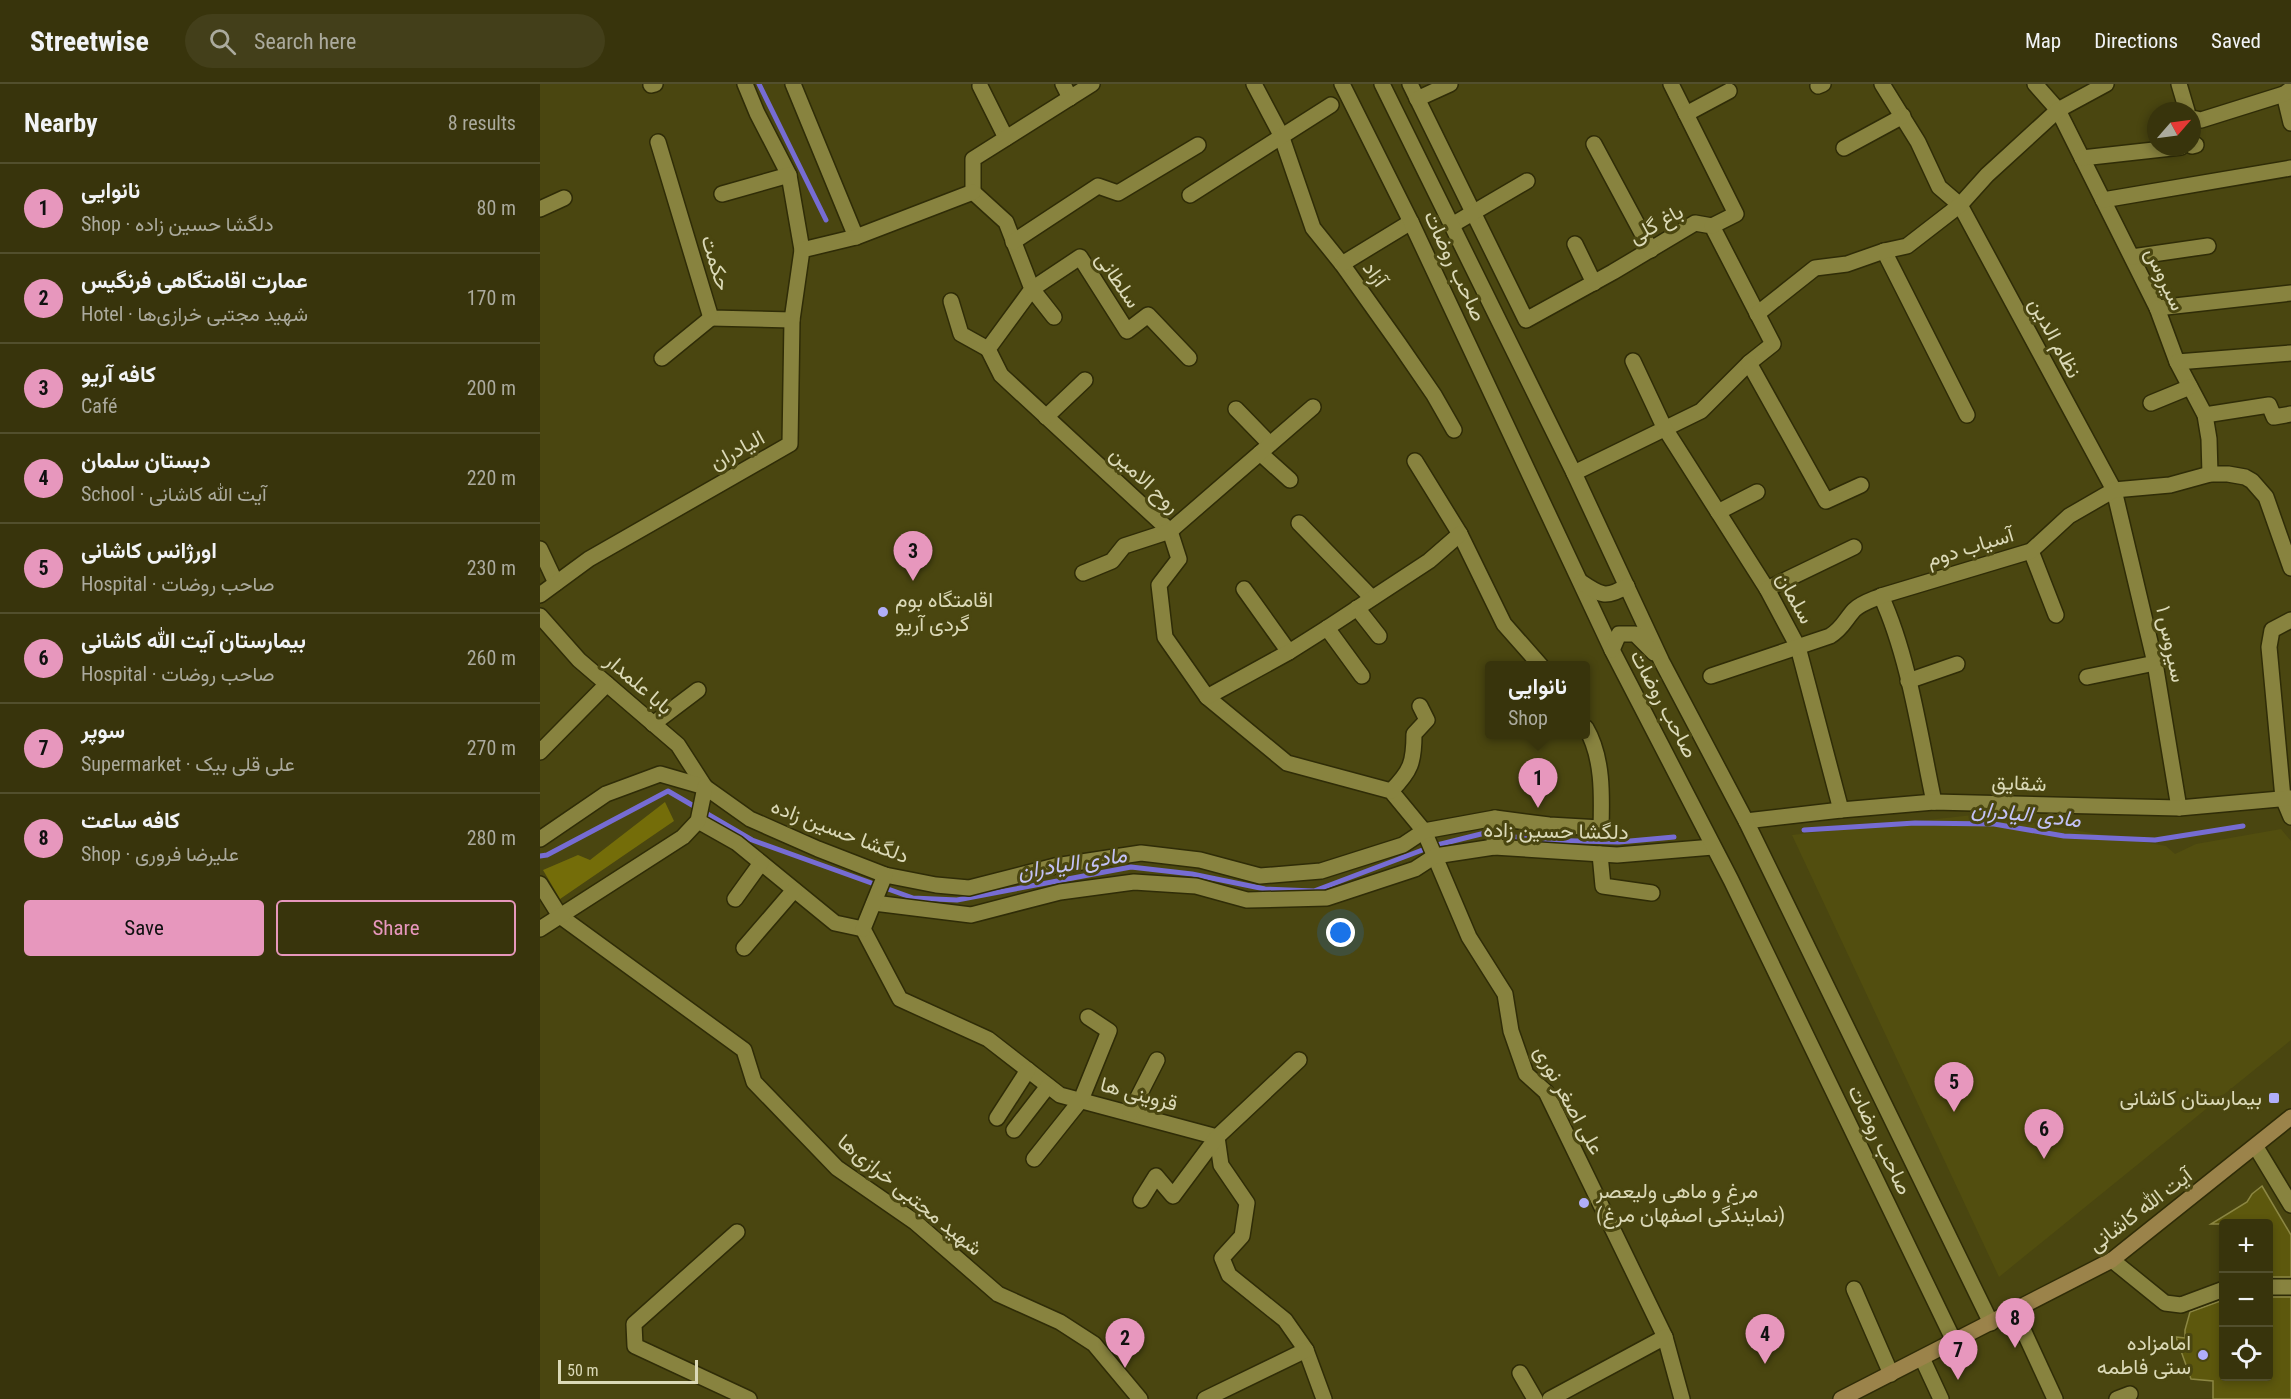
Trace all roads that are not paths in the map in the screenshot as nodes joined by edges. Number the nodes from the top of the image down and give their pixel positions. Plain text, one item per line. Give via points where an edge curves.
1 (745, 84) edge
2 (793, 84) edge
3 (1063, 84) edge
4 (1092, 84) edge
5 (1254, 84) edge
6 (1342, 84) edge
7 (1382, 84) edge
8 (1410, 84) edge
9 (1450, 84) edge
10 (1671, 84) edge
11 (1882, 84) edge
12 (2035, 84) edge
13 (2106, 84) edge
14 (2180, 84) edge
15 (980, 86) edge
16 (1730, 91) dead end
17 (2288, 92) edge
18 (1070, 98) junction
19 (1417, 99) junction
20 (2185, 102) edge
21 (1331, 105) dead end
22 (2058, 110) junction
23 (1686, 114) junction
24 (1903, 116) junction
25 (2201, 120) edge
26 (2291, 123) edge
27 (1281, 135) junction
28 (1006, 138) junction
29 (658, 142) dead end
30 (1594, 144) dead end
31 (1198, 145) dead end
32 (1844, 148) dead end
33 (2147, 151) edge
34 (2082, 158) junction
35 (2291, 168) edge
36 (789, 175) junction
37 (1527, 181) dead end
38 (973, 192) junction
39 (722, 194) dead end
40 (1190, 195) dead end
41 (564, 198) dead end
42 (2103, 200) junction
43 (1960, 205) junction
44 (540, 209) edge
45 (1474, 213) junction
46 (1411, 222) junction
47 (1452, 225) junction
48 (1712, 226) junction
49 (856, 237) junction
50 (1013, 242) junction
51 (1575, 244) dead end
52 (2208, 246) dead end
53 (802, 250) junction
54 (1651, 250) junction
55 (1884, 250) junction
56 (2132, 257) junction
57 (1342, 264) junction
58 (1594, 283) junction
59 (1032, 289) junction
60 (2291, 293) edge
61 (951, 301) dead end
62 (2157, 308) junction
63 (1757, 314) junction
64 (1054, 317) dead end
65 (711, 318) junction
66 (792, 320) junction
67 (988, 349) junction
68 (2291, 353) edge
69 (662, 358) dead end
70 (1189, 358) dead end
71 (1633, 361) dead end
72 (2177, 362) junction
73 (1749, 363) junction
74 (1085, 380) dead end
75 (2190, 387) junction
76 (2151, 403) dead end
77 (1313, 407) dead end
78 (1236, 409) dead end
79 (2291, 414) edge
80 (1967, 415) dead end
81 (2205, 415) junction
82 (1046, 417) junction
83 (1664, 428) junction
84 (1454, 430) dead end
85 (1265, 448) junction
86 (1415, 461) dead end
87 (1574, 473) junction
88 (2210, 474) junction
89 (1290, 480) dead end
90 (1861, 485) dead end
91 (2114, 490) junction
92 (1757, 492) dead end
93 (1718, 512) junction
94 (1299, 523) dead end
95 (1170, 531) junction
96 (1460, 534) junction
97 (1854, 548) dead end
98 (540, 549) edge
99 (2031, 551) junction
100 (2291, 568) edge
101 (1083, 573) dead end
102 (1581, 582) junction
103 (556, 583) junction
104 (1627, 586) junction
105 (1244, 589) dead end
106 (1767, 589) junction
107 (540, 595) edge
108 (1881, 596) junction
109 (1372, 598) junction
110 (1357, 608) junction
111 (2056, 615) dead end
112 (540, 616) edge
113 (2291, 620) edge
114 (1327, 628) junction
115 (1379, 636) dead end
116 (1798, 647) junction
117 (1612, 650) junction
118 (1289, 652) junction
119 (1537, 661) edge
120 (1662, 662) junction
121 (2155, 663) junction
122 (1957, 664) dead end
123 (1362, 676) dead end
124 (1711, 676) dead end
125 (2087, 677) dead end
126 (1908, 681) junction
127 (607, 684) junction
128 (698, 690) dead end
129 (1207, 697) junction
130 (1420, 706) dead end
131 (653, 724) junction
132 (1590, 734) edge
133 (540, 752) edge
134 (705, 787) junction
135 (1391, 791) junction
136 (2287, 798) edge
137 (1934, 802) junction
138 (2179, 808) junction
139 (1841, 810) junction
140 (2291, 817) edge
141 (1495, 818) junction
142 (698, 821) junction
143 (1746, 821) junction
144 (1424, 831) junction
145 (540, 839) edge
146 (1494, 847) junction
147 (1713, 847) junction
148 (1600, 854) junction
149 (1435, 856) junction
150 (761, 862) junction
151 (885, 875) junction
152 (540, 884) edge
153 (794, 890) junction
154 (1652, 893) dead end
155 (735, 899) dead end
156 (874, 903) junction
157 (560, 916) junction
158 (540, 929) edge
159 (863, 929) junction
160 (744, 948) dead end
161 (1088, 1017) dead end
162 (1157, 1060) dead end
163 (1299, 1060) dead end
164 (1028, 1070) junction
165 (1048, 1086) junction
166 (1081, 1100) junction
167 (1130, 1113) junction
168 (2291, 1117) edge
169 (997, 1118) dead end
170 (1014, 1130) dead end
171 (1217, 1137) junction
172 (2256, 1147) junction
173 (1034, 1159) dead end
174 (1141, 1200) dead end
175 (2291, 1205) edge
176 (737, 1232) dead end
177 (2112, 1260) junction
178 (2273, 1287) edge
179 (2291, 1287) edge
180 (1854, 1289) dead end
181 (2219, 1290) edge
182 (2014, 1310) junction
183 (1991, 1323) junction
184 (1665, 1337) junction
185 (1954, 1341) junction
186 (1306, 1350) junction
187 (1922, 1358) junction
188 (1520, 1372) dead end
189 (1891, 1374) junction
190 (749, 1399) edge
191 (1140, 1399) edge
192 (1205, 1399) edge
193 (1324, 1399) edge
194 (1535, 1399) edge
195 (1550, 1399) edge
196 (1682, 1399) edge
197 (1841, 1399) edge
198 (1941, 1399) edge
199 (2055, 1399) edge

1 - 36 street, الیادران
2 - 49 street
3 - 18 street
4 - 18 street
5 - 27 street, آزاد
6 - 46 street, صاحب روضات
7 - 47 street, صاحب روضات
8 - 19 street, باغ گلی
9 - 19 street
10 - 23 street
11 - 24 street
12 - 22 street, سیروس
13 - 22 street
14 - 20 street
15 - 28 street
16 - 23 street
17 - 25 street
17 - 26 street
18 - 28 street
19 - 45 street, باغ گلی
21 - 27 street
22 - 34 street, سیروس
22 - 43 street
23 - 48 street via 1736,214
24 - 32 street
24 - 43 street via 1939,188
27 - 40 street
27 - 57 street, آزاد via 1313,228
28 - 38 street via 973,159
29 - 65 street, حکمت
30 - 54 street
31 - 50 street via 1118,193 1098,186
33 - 34 street
34 - 42 street, سیروس
35 - 42 street
36 - 39 street
36 - 53 street, الیادران
37 - 45 street
38 - 49 street
38 - 50 street via 1005,222
41 - 44 street
42 - 56 street, سیروس
43 - 55 street via 1907,246
43 - 91 street, نظام الدین
45 - 47 street
45 - 58 street, باغ گلی via 1526,320
46 - 57 street
46 - 102 street, صاحب روضات
47 - 87 street, صاحب روضات
48 - 54 street, باغ گلی via 1695,223
48 - 63 street, باغ گلی
49 - 53 street
50 - 59 street
51 - 58 street
52 - 56 street
53 - 66 street, الیادران
54 - 58 street, باغ گلی
55 - 63 street via 1847,264 1815,268
55 - 80 street
56 - 62 street, سیروس
57 - 84 street, آزاد
59 - 64 street
59 - 67 street
59 - 70 street, سلطانی via 1080,257 1127,331 1148,315
60 - 62 street
61 - 67 street via 961,334
62 - 72 street, سیروس
63 - 73 street, باغ گلی via 1773,344
65 - 66 street, حکمت
65 - 69 street
66 - 103 street, الیادران via 790,444 589,559
67 - 82 street, روح الامین via 1001,375
68 - 72 street
71 - 83 street, سلمان
72 - 75 street, سیروس
73 - 83 street, باغ گلی via 1701,411
73 - 90 street via 1826,501
74 - 82 street
75 - 76 street
75 - 81 street, سیروس
77 - 85 street
78 - 85 street
79 - 81 street via 2274,417 2270,405
81 - 88 street, سیروس
82 - 95 street, روح الامین
83 - 87 street, باغ گلی
83 - 93 street, سلمان
85 - 89 street
85 - 95 street
86 - 96 street
87 - 104 street, صاحب روضات
88 - 91 street, آسیاب دوم via 2170,485
88 - 100 street, آسیاب دوم via 2245,477 2259,488 2266,497
91 - 99 street, آسیاب دوم via 2069,516
91 - 121 street, سیروس ۱
92 - 93 street
93 - 106 street, سلمان
94 - 109 street
95 - 101 street via 1124,546 1112,561
95 - 129 street, روح الامین via 1179,559 1159,585 1165,637
96 - 109 street via 1429,561
96 - 119 street via 1504,624
97 - 106 street
98 - 103 street
99 - 108 street, آسیاب دوم
99 - 111 street
102 - 104 street via 1605,594 1614,594
102 - 117 street, صاحب روضات
103 - 107 street, الیادران
104 - 120 street, صاحب روضات
105 - 118 street
106 - 116 street, سلمان
108 - 116 street, آسیاب دوم via 1854,611 1840,630
108 - 126 street
109 - 110 street
110 - 114 street
110 - 115 street
112 - 127 street, بابا علمدار via 579,660
113 - 136 street via 2272,630 2269,647
114 - 118 street
114 - 123 street
116 - 124 street, آسیاب دوم
116 - 139 street, سلمان
117 - 120 street via 1619,634 1635,634
117 - 147 street, صاحب روضات
118 - 129 street
120 - 143 street, صاحب روضات
121 - 125 street
121 - 138 street, سیروس ۱
122 - 126 street
126 - 137 street
127 - 131 street, بابا علمدار
127 - 133 street
128 - 131 street
129 - 135 street, روح الامین via 1287,763
130 - 135 street via 1427,720 1414,734 1407,774
131 - 134 street, بابا علمدار via 678,745
132 - 141 street, دلگشا حسین زاده via 1602,787 1601,828
134 - 142 street
134 - 145 street via 660,774 606,794
134 - 151 street, دلگشا حسین زاده via 750,819
135 - 144 street
136 - 138 street, شقایق
136 - 140 street
137 - 138 street, شقایق
137 - 139 street, شقایق
139 - 143 street, شقایق
141 - 144 street, دلگشا حسین زاده
141 - 146 street
142 - 150 street
142 - 157 street via 683,837
143 - 183 street, صاحب روضات
144 - 149 street, علی اصغر نوری
144 - 151 street, دلگشا حسین زاده via 1403,845 1321,872 1260,876 1200,860 1141,854 1055,866 969,888
146 - 148 street, دلگشا حسین زاده
146 - 149 street, دلگشا حسین زاده
147 - 148 street, دلگشا حسین زاده
147 - 185 street, صاحب روضات
148 - 154 street via 1603,886
149 - 156 street, دلگشا حسین زاده via 1414,869 1327,898 1246,900 1196,886 1134,882 1060,892 971,915
149 - 184 street, علی اصغر نوری via 1469,937 1505,994 1510,1031 1526,1074 1546,1092
150 - 153 street
150 - 155 street
151 - 156 street
152 - 157 street
153 - 159 street via 835,923
153 - 160 street
156 - 159 street
157 - 158 street
157 - 191 street, شهید مجتبی خرازی‌ها via 744,1050 754,1082 837,1168 915,1222 998,1294 1059,1322 1094,1344
159 - 164 street, قزوینی ها via 900,999 988,1039
161 - 166 street via 1109,1031
162 - 167 street
163 - 171 street
164 - 165 street, قزوینی ها
164 - 169 street
165 - 166 street, قزوینی ها via 1060,1095
165 - 170 street
166 - 167 street, قزوینی ها
166 - 173 street
167 - 171 street, قزوینی ها
168 - 172 main road, آیت الله کاشانی
171 - 174 street via 1173,1196 1156,1176
171 - 186 street via 1221,1165 1247,1203 1242,1236 1222,1258 1229,1275 1285,1320
172 - 175 street
172 - 177 main road, آیت الله کاشانی
176 - 190 street via 634,1324 635,1346
177 - 181 street via 2164,1303 2181,1305
177 - 182 main road, آیت الله کاشانی
178 - 179 street
180 - 189 street
182 - 183 main road, آیت الله کاشانی
182 - 199 street
183 - 185 main road, آیت الله کاشانی
184 - 195 street
184 - 196 street, علی اصغر نوری
185 - 187 main road, آیت الله کاشانی
186 - 192 street
186 - 193 street
187 - 189 main road, آیت الله کاشانی
187 - 198 street
188 - 194 street
189 - 197 main road, آیت الله کاشانی

